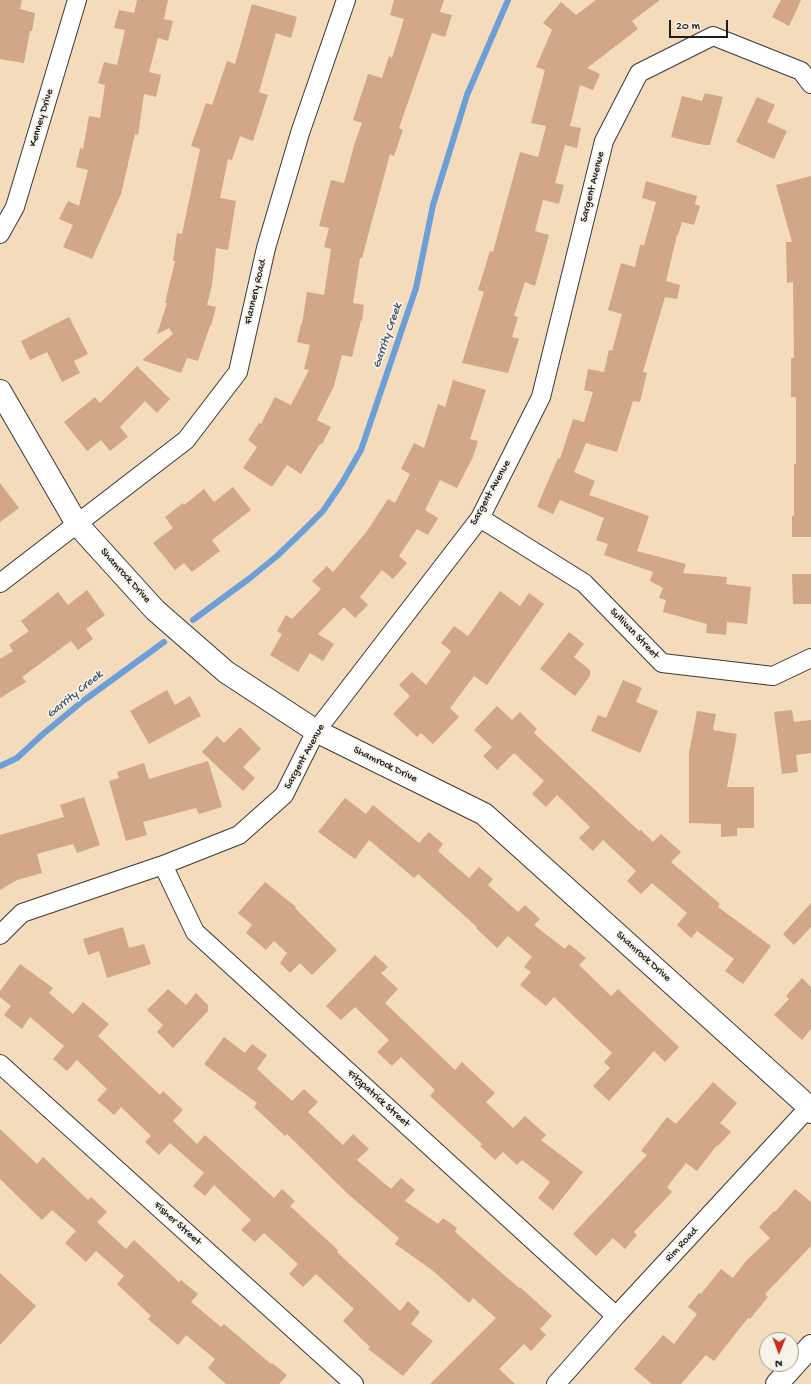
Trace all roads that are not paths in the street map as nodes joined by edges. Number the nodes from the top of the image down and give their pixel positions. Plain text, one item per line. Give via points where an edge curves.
1 (77, 0) edge
2 (346, 0) edge
3 (811, 84) edge
4 (0, 234) edge
5 (0, 391) edge
6 (480, 518) junction
7 (77, 524) junction
8 (0, 583) edge
9 (811, 658) edge
10 (316, 731) junction
11 (163, 866) junction
12 (0, 935) edge
13 (0, 1064) edge
14 (811, 1108) edge
15 (616, 1316) junction
16 (811, 1346) edge
17 (354, 1384) edge
18 (556, 1384) edge
19 (777, 1384) edge

1 - 4 street, Kenney Drive via 15,207
2 - 7 street, Flannery Road via 300,133 268,240 238,372 186,440
3 - 6 street, Sargent Avenue via 801,70 713,36 639,73 604,141 541,397
5 - 7 street, Shamrock Drive
6 - 9 street, Sullivan Street via 584,583 662,663 773,676
6 - 10 street, Sargent Avenue
7 - 8 street, Flannery Road
7 - 10 street, Shamrock Drive via 155,610 226,672
10 - 11 street, Sargent Avenue via 284,795 239,835
10 - 14 street, Shamrock Drive via 484,814
11 - 12 street, Sargent Avenue via 22,913
11 - 15 street, Fitzpatrick Street via 195,932
13 - 17 street, Fisher Street
14 - 15 street, Rim Road
15 - 18 street, Rim Road
16 - 19 street

